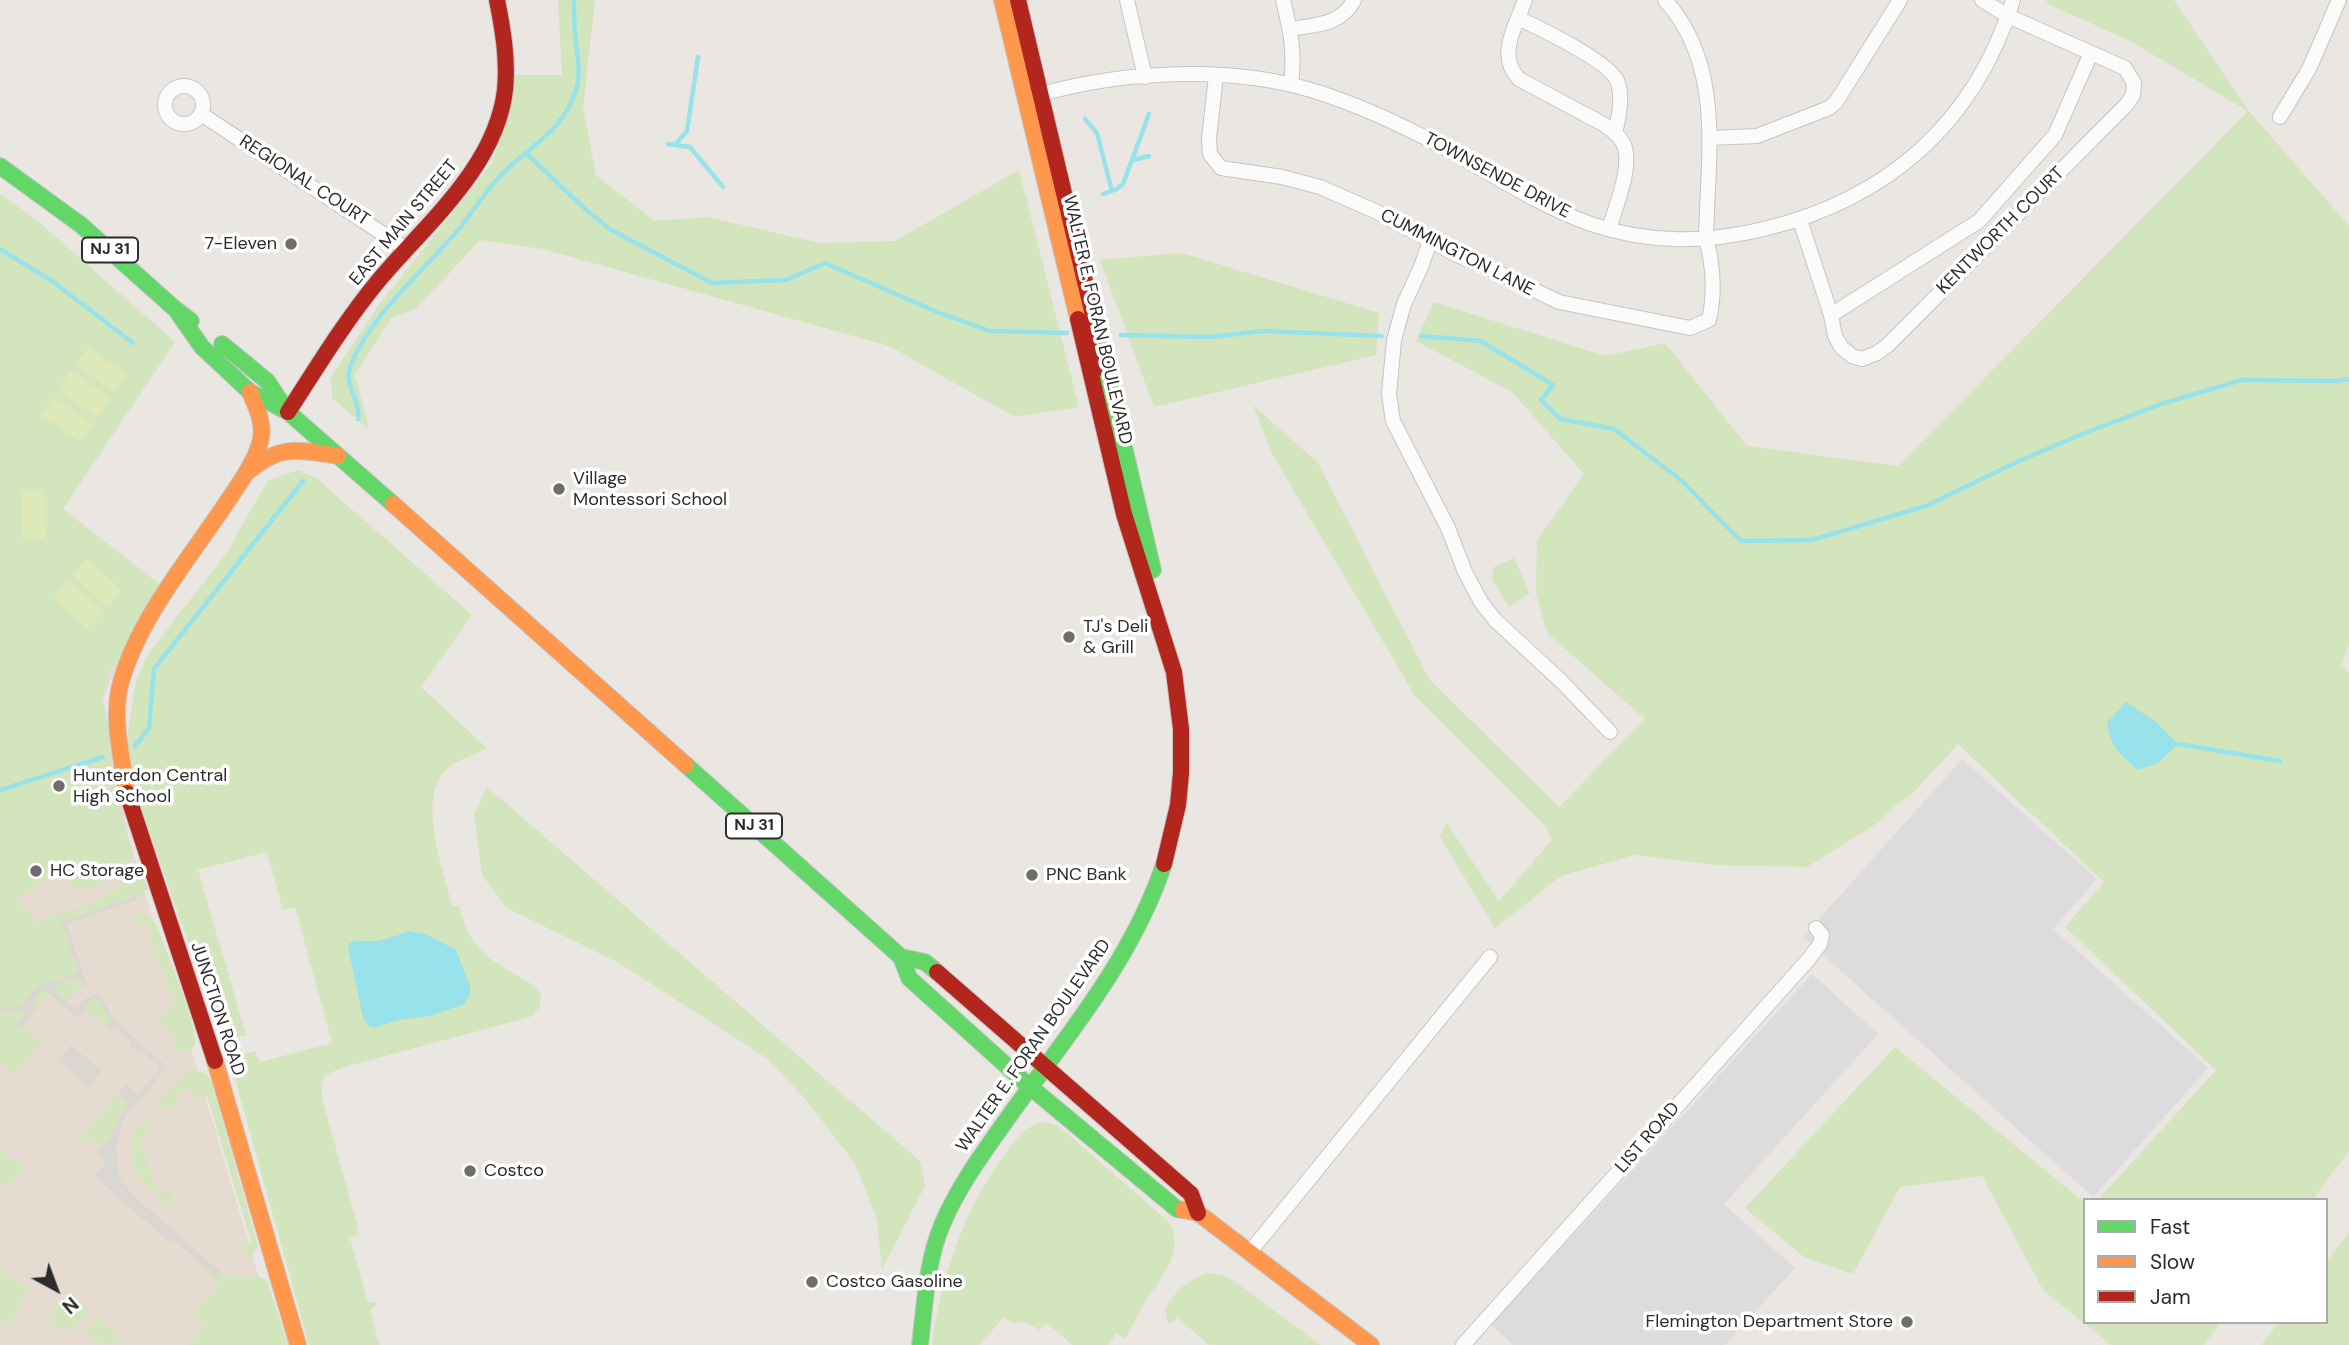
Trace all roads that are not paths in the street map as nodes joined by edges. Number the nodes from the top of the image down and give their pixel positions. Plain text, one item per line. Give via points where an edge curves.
1 (496, 0) edge
2 (1002, 0) edge
3 (1018, 0) edge
4 (1127, 0) edge
5 (1283, 0) edge
6 (1354, 0) edge
7 (1525, 0) edge
8 (1665, 0) edge
9 (1900, 0) edge
10 (1982, 0) edge
11 (2013, 0) edge
12 (2339, 0) edge
13 (2008, 16) junction
14 (1518, 18) junction
15 (1290, 29) junction
16 (2091, 53) junction
17 (1216, 76) junction
18 (1145, 77) junction
19 (1291, 85) junction
20 (1032, 97) junction
21 (201, 114) dead end
22 (2280, 117) dead end
23 (1615, 132) junction
24 (1709, 138) junction
25 (0, 166) edge
26 (1800, 220) junction
27 (1609, 229) junction
28 (1706, 240) junction
29 (1430, 241) junction
30 (406, 248) junction
31 (178, 313) junction
32 (1831, 315) junction
33 (250, 392) junction
34 (288, 412) junction
35 (338, 456) junction
36 (243, 477) junction
37 (1610, 732) dead end
38 (1816, 928) dead end
39 (901, 957) junction
40 (1490, 957) dead end
41 (1044, 1066) junction
42 (1029, 1086) junction
43 (1198, 1213) junction
44 (1249, 1253) junction
45 (298, 1345) edge
46 (920, 1345) edge
47 (1371, 1345) edge
48 (1463, 1345) edge

1 - 30 main road, EAST MAIN STREET via 506,72 495,130 458,192
2 - 20 main road, WALTER E. FORAN BOULEVARD
3 - 20 main road, WALTER E. FORAN BOULEVARD
4 - 18 street
5 - 15 street
6 - 15 street via 1336,19
7 - 14 street
8 - 24 street via 1698,53
9 - 24 street via 1829,108 1758,136
10 - 13 street
11 - 13 street, TOWNSENDE DRIVE
12 - 22 street via 2309,69
13 - 16 street, KENTWORTH COURT
13 - 26 street, TOWNSENDE DRIVE via 1989,63 1962,105 1917,154 1854,197
14 - 23 street via 1604,64 1618,82
14 - 23 street via 1507,48 1510,70
15 - 19 street
16 - 32 street via 2054,135 1979,221
16 - 32 street, KENTWORTH COURT via 2131,75 2133,94 2127,104 1888,345 1862,359 1852,356 1835,336
17 - 18 street, TOWNSENDE DRIVE
17 - 19 street, TOWNSENDE DRIVE
17 - 29 street, CUMMINGTON LANE via 1209,138 1210,155 1221,168 1320,187
18 - 20 street, TOWNSENDE DRIVE
19 - 27 street, TOWNSENDE DRIVE via 1395,122 1544,203
20 - 41 main road, WALTER E. FORAN BOULEVARD via 1148,547 1174,672 1182,740 1178,805 1168,852 1148,907 1119,962
21 - 30 street, REGIONAL COURT
23 - 27 street via 1624,144 1627,162
24 - 28 street
25 - 31 main road, NJ 31 via 64,209
26 - 28 street, TOWNSENDE DRIVE
26 - 32 street, KENTWORTH COURT
27 - 28 street, TOWNSENDE DRIVE via 1667,240
28 - 29 street, CUMMINGTON LANE via 1714,300 1709,320 1690,328 1559,303
29 - 37 street via 1394,340 1389,394 1392,418 1481,602
30 - 34 main road, EAST MAIN STREET via 350,318
31 - 33 main road, NJ 31 via 202,347
31 - 34 main road, NJ 31 via 268,381
33 - 34 main road, NJ 31
33 - 36 main road via 262,430
34 - 35 main road, NJ 31
35 - 36 main road via 281,450 259,461
35 - 39 main road, NJ 31
36 - 45 main road, JUNCTION ROAD via 135,646 120,684 118,743 128,799 213,1053
38 - 48 street, LIST ROAD via 1822,935 1820,944 1808,960
39 - 41 main road, NJ 31 via 925,962
39 - 42 main road, NJ 31 via 909,978
40 - 44 street
41 - 42 main road, WALTER E. FORAN BOULEVARD
41 - 43 main road, NJ 31 via 1191,1194
42 - 43 main road, NJ 31 via 1177,1209
42 - 46 main road, WALTER E. FORAN BOULEVARD via 975,1164 942,1225 929,1266
43 - 44 main road, NJ 31
44 - 47 main road, NJ 31

